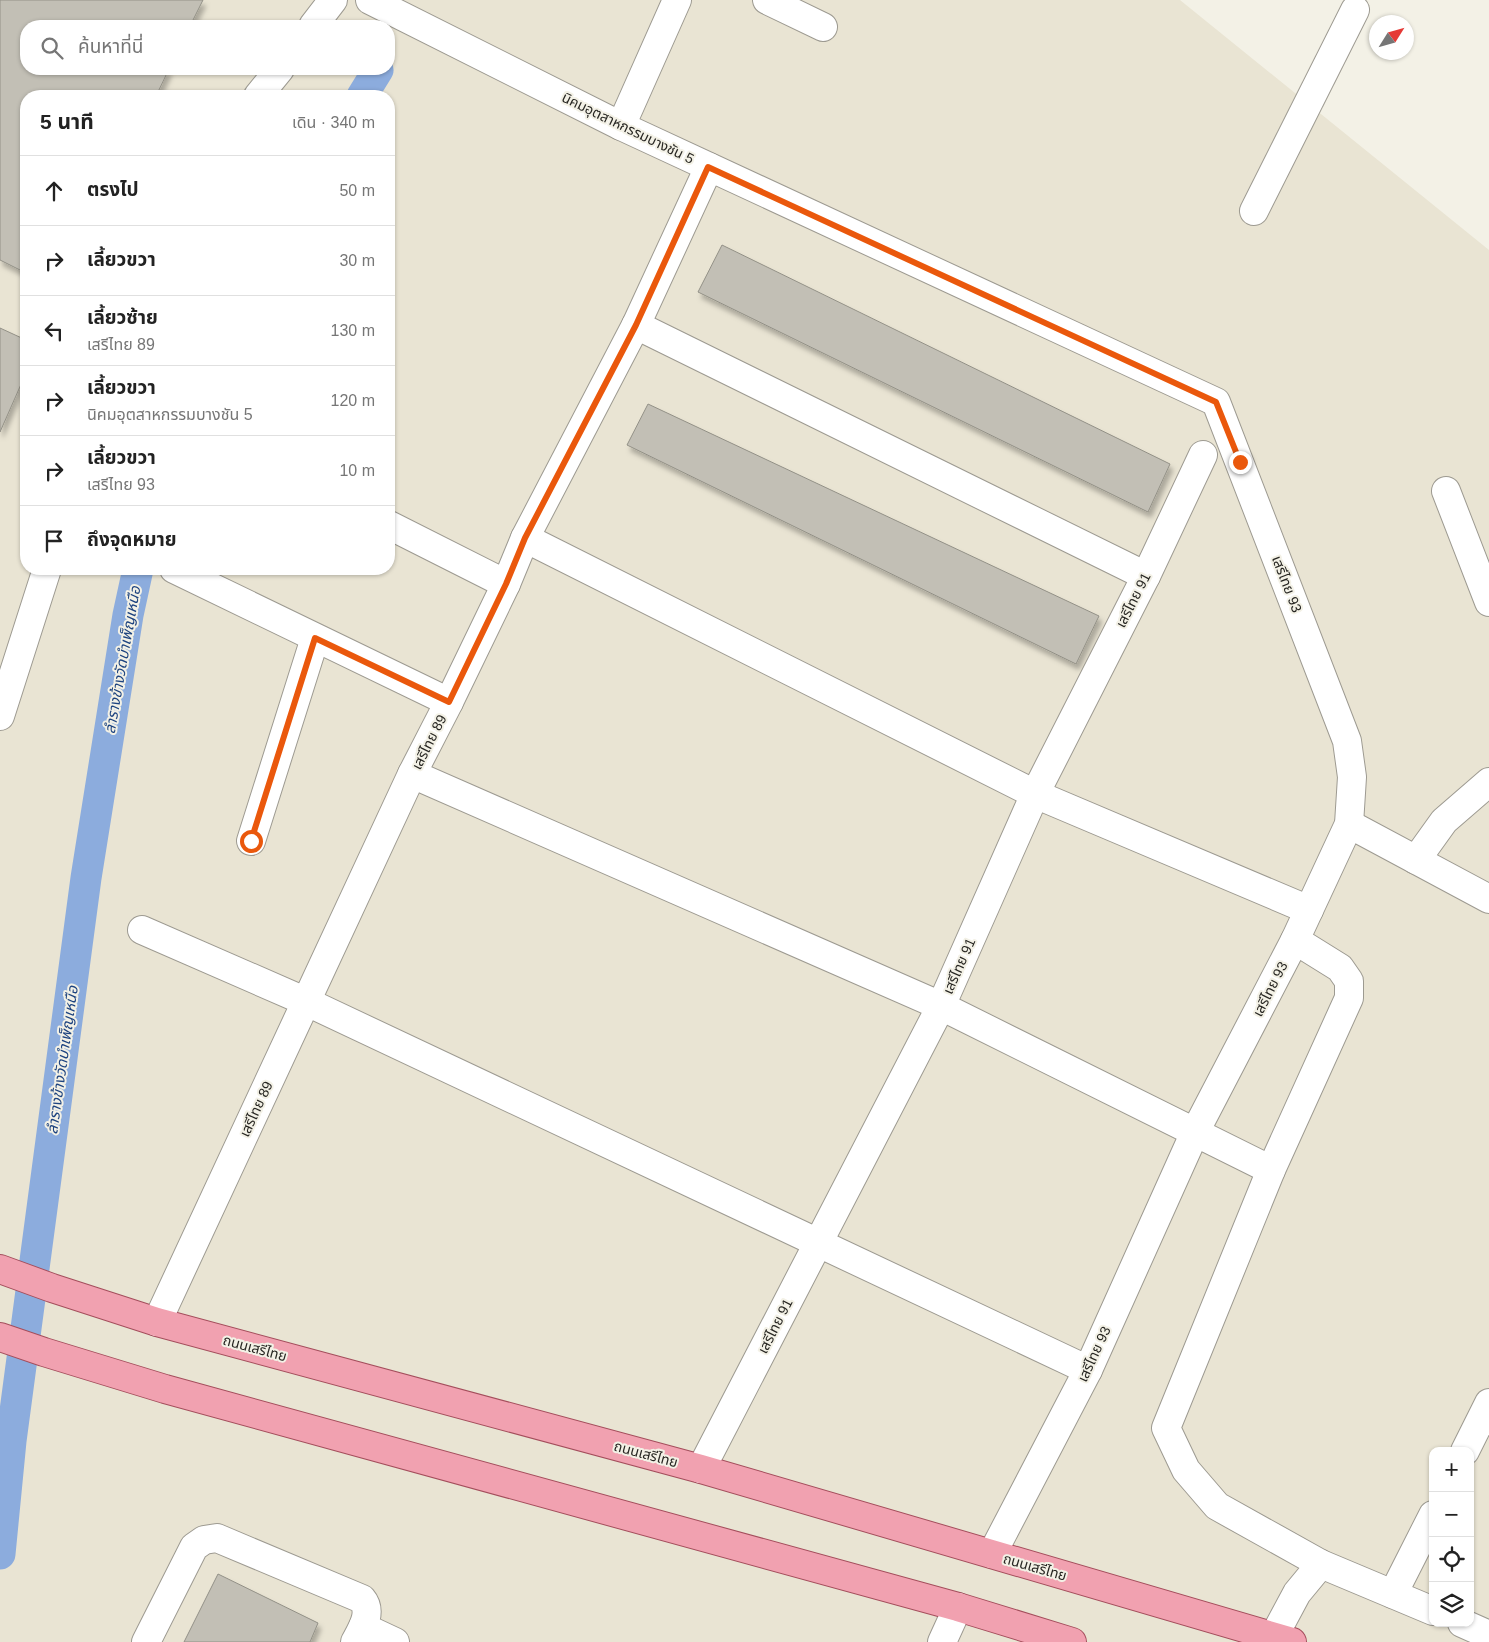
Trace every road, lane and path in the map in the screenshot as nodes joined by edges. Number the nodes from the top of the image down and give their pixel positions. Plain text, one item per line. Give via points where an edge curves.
1 (333, 0) edge
2 (370, 0) edge
3 (677, 0) edge
4 (766, 0) edge
5 (1354, 10) dead end
6 (317, 20) edge
7 (822, 27) dead end
8 (275, 75) edge
9 (263, 90) edge
10 (621, 126) junction
11 (708, 167) junction
12 (1254, 211) dead end
13 (636, 325) junction
14 (1216, 402) joint
15 (1203, 455) dead end
16 (1446, 491) dead end
17 (395, 528) edge
18 (525, 538) junction
19 (45, 575) edge
20 (186, 575) edge
21 (1146, 576) junction
22 (506, 584) junction
23 (1489, 602) edge
24 (315, 638) junction
25 (449, 702) junction
26 (0, 716) edge
27 (412, 774) junction
28 (1489, 782) edge
29 (1035, 794) junction
30 (1350, 824) junction
31 (251, 841) dead end
32 (1416, 860) junction
33 (1489, 899) edge
34 (1309, 910) junction
35 (142, 930) dead end
36 (1295, 940) junction
37 (306, 1002) junction
38 (941, 1006) junction
39 (1195, 1132) junction
40 (1271, 1170) junction
41 (819, 1242) junction
42 (8, 1272) edge
43 (157, 1322) junction
44 (2, 1338) edge
45 (1088, 1370) junction
46 (1489, 1403) edge
47 (1467, 1447) edge
48 (701, 1469) junction
49 (1429, 1523) edge
50 (992, 1554) junction
51 (1321, 1564) junction
52 (1393, 1594) junction
53 (958, 1608) junction
54 (1429, 1609) edge
55 (1471, 1627) edge
56 (359, 1635) edge
57 (1489, 1635) edge
58 (1283, 1639) edge
59 (146, 1642) edge
60 (394, 1642) edge
61 (942, 1642) edge
62 (1072, 1642) edge

1 - 6 street
2 - 10 street, นิคมอุตสาหกรรมบางชัน 5
3 - 10 street
4 - 7 street
5 - 12 street
8 - 9 street
10 - 11 street, นิคมอุตสาหกรรมบางชัน 5
11 - 13 street, เสรีไทย 89
11 - 14 street, นิคมอุตสาหกรรมบางชัน 5
13 - 18 street, เสรีไทย 89
13 - 21 street
14 - 30 street, เสรีไทย 93 via 1347,741 1352,777
15 - 21 street, เสรีไทย 91
16 - 23 street
17 - 22 street
18 - 22 street, เสรีไทย 89
18 - 29 street
19 - 26 street
20 - 24 street
21 - 29 street, เสรีไทย 91
22 - 25 street, เสรีไทย 89
24 - 25 street
24 - 31 street
25 - 27 street, เสรีไทย 89
27 - 37 street, เสรีไทย 89
27 - 38 street
28 - 32 street via 1444,821
29 - 34 street
29 - 38 street, เสรีไทย 91
30 - 32 street
30 - 34 street, เสรีไทย 93
32 - 33 street
34 - 36 street, เสรีไทย 93
35 - 37 street
36 - 39 street, เสรีไทย 93
36 - 40 street via 1340,968 1349,981 1349,998
37 - 41 street
37 - 43 street, เสรีไทย 89
38 - 39 street
38 - 41 street, เสรีไทย 91
39 - 40 street
39 - 45 street, เสรีไทย 93
40 - 51 street via 1166,1428 1186,1470 1216,1506
41 - 45 street
41 - 48 street, เสรีไทย 91
42 - 43 main road, ถนนเสรีไทย
43 - 48 main road, ถนนเสรีไทย
44 - 53 main road via 165,1389
45 - 50 street, เสรีไทย 93
46 - 47 street
48 - 50 main road, ถนนเสรีไทย
49 - 52 street
50 - 58 main road, ถนนเสรีไทย
51 - 52 street
51 - 58 street via 1297,1593
52 - 54 street
53 - 61 street
53 - 62 main road
55 - 57 street
56 - 59 street via 367,1612 367,1605 362,1599 217,1538 204,1540 194,1547
56 - 60 street

